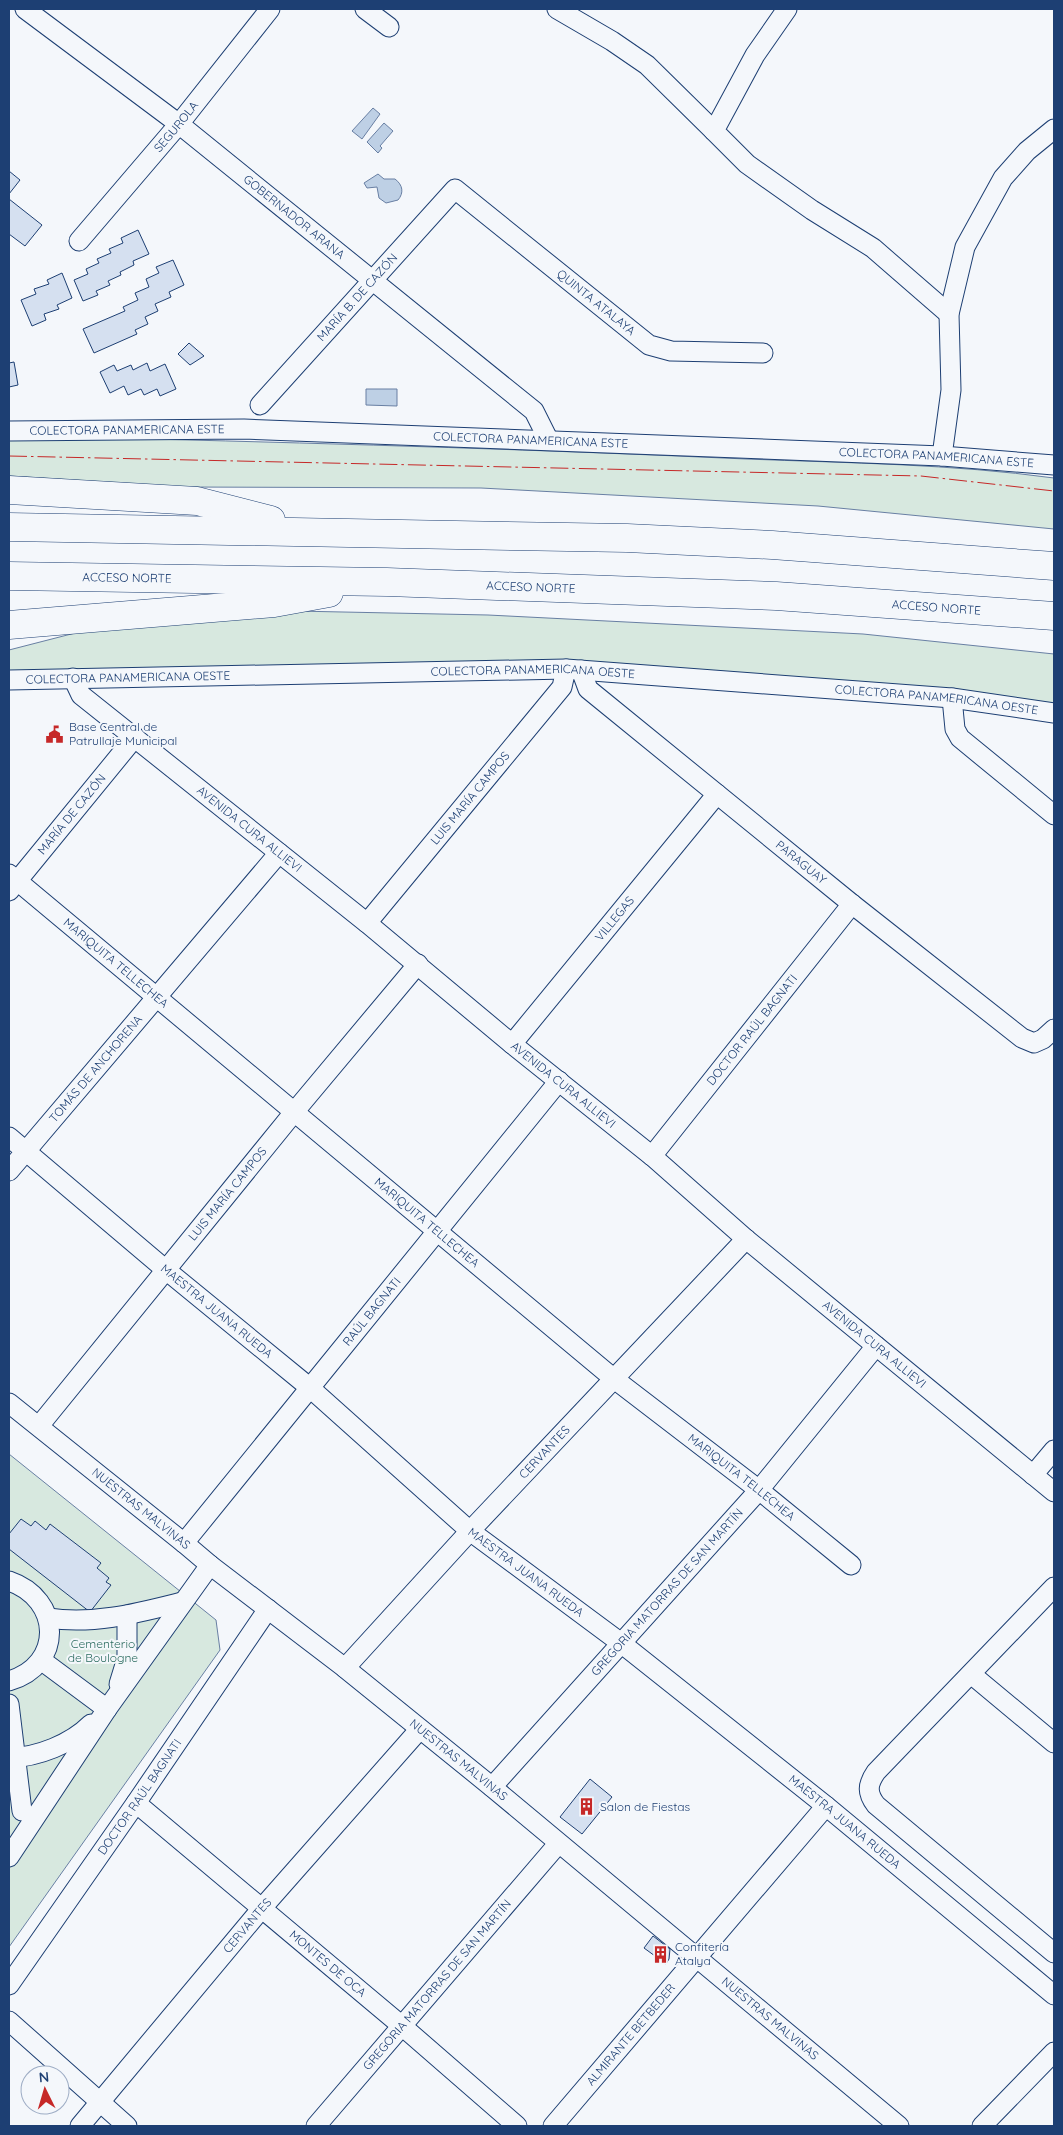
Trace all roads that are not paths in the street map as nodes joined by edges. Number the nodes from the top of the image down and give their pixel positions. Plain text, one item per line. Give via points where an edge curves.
1 (25, 9) edge
2 (270, 9) edge
3 (365, 9) edge
4 (557, 9) edge
5 (787, 9) edge
6 (389, 27) dead end
7 (178, 124) junction
8 (1054, 129) edge
9 (714, 131) junction
10 (455, 190) joint
11 (79, 241) dead end
12 (372, 280) junction
13 (949, 314) junction
14 (763, 353) dead end
15 (260, 405) dead end
16 (9, 431) edge
17 (548, 440) junction
18 (942, 456) junction
19 (1054, 465) edge
20 (9, 490) edge
21 (9, 527) edge
22 (316, 531) junction
23 (1054, 566) edge
24 (9, 576) edge
25 (387, 582) junction
26 (1054, 616) edge
27 (9, 625) edge
28 (573, 670) junction
29 (73, 678) junction
30 (9, 680) edge
31 (952, 698) junction
32 (1054, 713) edge
33 (135, 737) junction
34 (717, 794) junction
35 (1054, 815) edge
36 (279, 853) junction
37 (12, 882) edge
38 (852, 904) junction
39 (367, 922) junction
40 (418, 964) junction
41 (156, 996) junction
42 (1054, 1029) edge
43 (512, 1044) junction
44 (559, 1081) junction
45 (295, 1110) junction
46 (9, 1138) edge
47 (24, 1151) junction
48 (652, 1156) junction
49 (9, 1171) edge
50 (438, 1230) junction
51 (746, 1239) junction
52 (166, 1270) junction
53 (876, 1346) junction
54 (613, 1378) junction
55 (309, 1387) junction
56 (12, 1413) edge
57 (39, 1426) junction
58 (1054, 1450) edge
59 (1033, 1475) junction
60 (759, 1490) junction
61 (1054, 1492) edge
62 (470, 1531) junction
63 (184, 1542) junction
64 (851, 1564) dead end
65 (210, 1565) junction
66 (9, 1582) edge
67 (1054, 1586) edge
68 (182, 1602) junction
69 (268, 1609) junction
70 (127, 1615) junction
71 (48, 1618) junction
72 (621, 1644) junction
73 (41, 1660) junction
74 (345, 1668) junction
75 (971, 1674) junction
76 (9, 1681) edge
77 (9, 1704) edge
78 (107, 1709) junction
79 (419, 1730) junction
80 (1054, 1743) edge
81 (12, 1758) edge
82 (492, 1787) junction
83 (136, 1804) junction
84 (826, 1806) junction
85 (22, 1810) edge
86 (558, 1844) junction
87 (9, 1857) edge
88 (262, 1908) junction
89 (1054, 1953) edge
90 (698, 1958) junction
91 (9, 1985) edge
92 (1054, 1995) edge
93 (9, 2021) edge
94 (402, 2026) junction
95 (1054, 2052) edge
96 (100, 2103) junction
97 (887, 2123) edge
98 (80, 2126) edge
99 (127, 2126) edge
100 (316, 2126) edge
101 (517, 2126) edge
102 (554, 2126) edge
103 (982, 2126) edge

1 - 7 street, GOBERNADOR ARANA
2 - 7 street, SEGUROLA
3 - 6 street
4 - 9 street via 647,65
5 - 9 street via 755,55
7 - 11 street, SEGUROLA
7 - 12 street, GOBERNADOR ARANA
8 - 13 street via 1027,151 1003,178 987,205 965,247
9 - 13 street via 747,164 873,248
10 - 12 street, MARÍA B. DE CAZÓN
10 - 14 street, QUINTA ATALAYA via 649,345 671,351
12 - 15 street, MARÍA B. DE CAZÓN
12 - 17 street, GOBERNADOR ARANA via 534,412
13 - 18 street via 951,390
16 - 17 street, COLECTORA PANAMERICANA ESTE via 244,429
17 - 18 street, COLECTORA PANAMERICANA ESTE
18 - 19 street, COLECTORA PANAMERICANA ESTE
20 - 22 highway via 197,502
21 - 22 highway
22 - 23 highway via 627,538 772,545
24 - 25 highway, ACCESO NORTE
25 - 26 highway, ACCESO NORTE via 776,596
25 - 27 highway via 274,603
28 - 29 street, COLECTORA PANAMERICANA OESTE
28 - 31 street, COLECTORA PANAMERICANA OESTE
28 - 34 street, PARAGUAY via 588,689
28 - 39 street, LUIS MARÍA CAMPOS
29 - 30 street, COLECTORA PANAMERICANA OESTE
29 - 33 street, AVENIDA CURA ALLIEVI via 81,695
31 - 32 street, COLECTORA PANAMERICANA OESTE
31 - 35 street via 955,730 960,738
33 - 36 street, AVENIDA CURA ALLIEVI
33 - 37 street, MARÍA DE CAZÓN
34 - 38 street, PARAGUAY
34 - 43 street, VILLEGAS
36 - 39 street, AVENIDA CURA ALLIEVI
36 - 41 street, TOMÁS DE ANCHORENA
37 - 41 street, MARIQUITA TELLECHEA
38 - 42 street, PARAGUAY via 1022,1038 1034,1043
38 - 48 street, DOCTOR RAÚL BAGNATI
39 - 40 street, AVENIDA CURA ALLIEVI
40 - 43 street, AVENIDA CURA ALLIEVI
40 - 45 street, LUIS MARÍA CAMPOS
41 - 45 street, MARIQUITA TELLECHEA
41 - 47 street, TOMÁS DE ANCHORENA
43 - 44 street, AVENIDA CURA ALLIEVI
44 - 48 street, AVENIDA CURA ALLIEVI
44 - 50 street, RAÚL BAGNATI
45 - 50 street, MARIQUITA TELLECHEA
45 - 52 street, LUIS MARÍA CAMPOS
46 - 47 street, MAESTRA JUANA RUEDA
47 - 49 street, TOMÁS DE ANCHORENA
47 - 52 street, MAESTRA JUANA RUEDA
48 - 51 street, AVENIDA CURA ALLIEVI
50 - 54 street, MARIQUITA TELLECHEA
50 - 55 street, RAÚL BAGNATI
51 - 53 street, AVENIDA CURA ALLIEVI
51 - 54 street, CERVANTES
52 - 55 street, MAESTRA JUANA RUEDA
52 - 57 street, LUIS MARÍA CAMPOS
53 - 59 street, AVENIDA CURA ALLIEVI
53 - 60 street, GREGORIA MATORRAS DE SAN MARTÍN
54 - 60 street, MARIQUITA TELLECHEA
54 - 62 street, CERVANTES
55 - 62 street, MAESTRA JUANA RUEDA
55 - 63 street, RAÚL BAGNATI
56 - 57 street, NUESTRAS MALVINAS
57 - 63 street, NUESTRAS MALVINAS
58 - 59 street
59 - 61 street, AVENIDA CURA ALLIEVI
60 - 64 street, MARIQUITA TELLECHEA
60 - 72 street, GREGORIA MATORRAS DE SAN MARTÍN
62 - 72 street, MAESTRA JUANA RUEDA
62 - 74 street, CERVANTES
63 - 65 street, NUESTRAS MALVINAS
65 - 68 street
65 - 69 street, NUESTRAS MALVINAS
66 - 71 street via 21,1585 33,1594
67 - 75 street
68 - 70 street
68 - 78 street
69 - 74 street, NUESTRAS MALVINAS
69 - 83 street, DOCTOR RAÚL BAGNATI
70 - 71 street via 68,1621
70 - 78 street via 122,1679
71 - 73 street via 48,1647
72 - 82 street, GREGORIA MATORRAS DE SAN MARTÍN
72 - 84 street, MAESTRA JUANA RUEDA
73 - 76 street via 20,1678
73 - 78 street
74 - 79 street, NUESTRAS MALVINAS
75 - 80 street
75 - 89 street via 876,1772 869,1781 868,1790 876,1806
77 - 81 street
78 - 81 street via 71,1740 39,1753
78 - 85 street
79 - 82 street, NUESTRAS MALVINAS
79 - 88 street, CERVANTES
81 - 85 street
82 - 86 street, NUESTRAS MALVINAS
83 - 88 street, MONTES DE OCA
83 - 91 street, DOCTOR RAÚL BAGNATI
84 - 90 street, ALMIRANTE BETBEDER
84 - 92 street, MAESTRA JUANA RUEDA
85 - 87 street
86 - 90 street, NUESTRAS MALVINAS
86 - 94 street, GREGORIA MATORRAS DE SAN MARTÍN
88 - 94 street, MONTES DE OCA
88 - 96 street, CERVANTES
90 - 97 street, NUESTRAS MALVINAS
90 - 102 street, ALMIRANTE BETBEDER
93 - 96 street
94 - 100 street, GREGORIA MATORRAS DE SAN MARTÍN
94 - 101 street, MONTES DE OCA
95 - 103 street
96 - 98 street, CERVANTES
96 - 99 street

